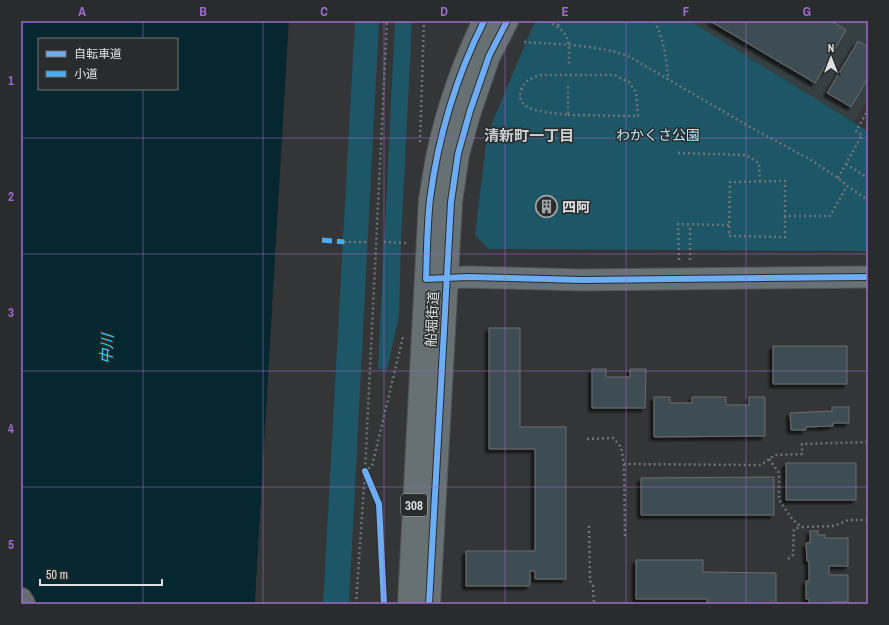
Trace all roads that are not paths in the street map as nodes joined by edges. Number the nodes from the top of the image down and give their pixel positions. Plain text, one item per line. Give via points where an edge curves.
1 (484, 21) edge
2 (507, 21) edge
3 (868, 277) edge
4 (436, 278) junction
5 (21, 598) edge
6 (24, 604) edge
7 (408, 604) edge
8 (428, 604) edge

1 - 4 main road, 船堀街道 / 308 via 470,49 450,106 439,150 430,200
2 - 4 main road, 船堀街道 / 308 via 489,56 458,154
3 - 4 street via 582,280
4 - 7 main road, 船堀街道 / 308
4 - 8 main road, 船堀街道 / 308
5 - 6 highway

